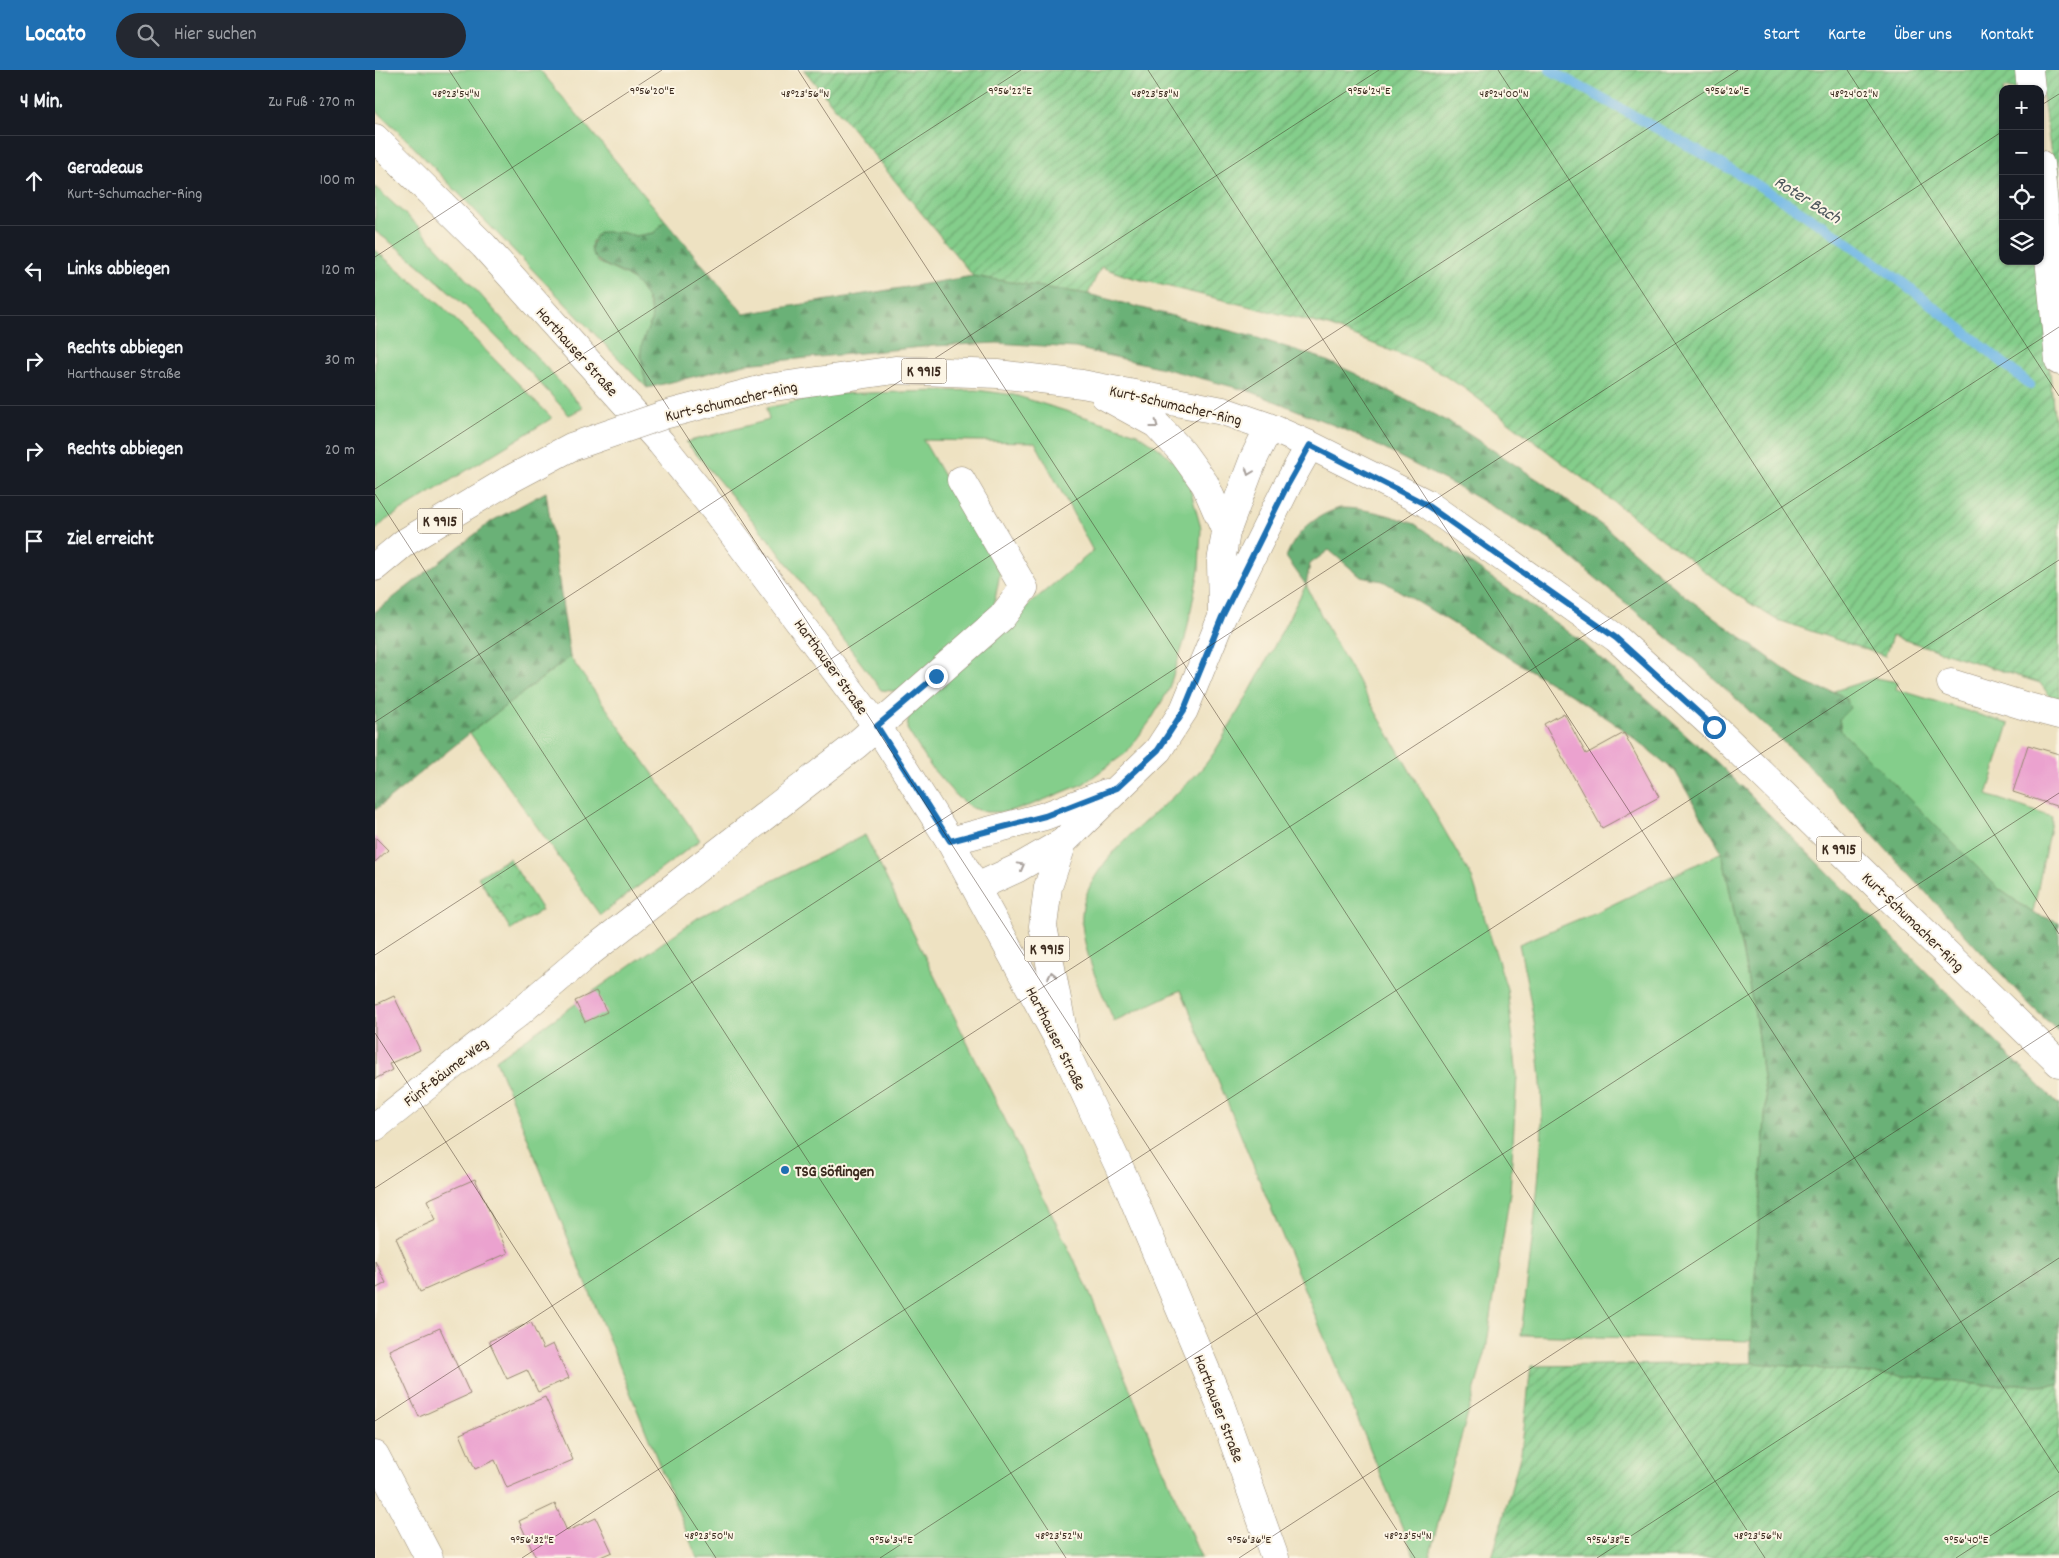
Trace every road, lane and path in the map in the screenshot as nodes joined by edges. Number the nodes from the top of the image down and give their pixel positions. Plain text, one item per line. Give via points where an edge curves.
1 (2029, 70) edge
2 (2031, 85) edge
3 (375, 138) edge
4 (2041, 175) edge
5 (2059, 361) edge
6 (1082, 384) junction
7 (1269, 427) junction
8 (1310, 445) junction
9 (961, 480) dead end
10 (1226, 532) junction
11 (375, 567) edge
12 (1222, 617) junction
13 (1951, 683) dead end
14 (2059, 715) edge
15 (877, 726) junction
16 (1117, 788) junction
17 (950, 841) junction
18 (1063, 842) junction
19 (977, 887) junction
20 (1068, 1057) junction
21 (2059, 1063) edge
22 (375, 1127) edge
23 (375, 1455) edge
24 (429, 1558) edge
25 (1275, 1558) edge

1 - 2 main road
3 - 15 main road, Harthauser Straße via 483,246 661,444 724,521
4 - 5 main road
6 - 7 main road, Kurt-Schumacher-Ring / K 9915 via 1223,411
6 -> 10 main road, K 9915 via 1156,424 1205,484
6 - 11 main road, Kurt-Schumacher-Ring / K 9915, bridge via 998,374 895,370 767,388 664,415 571,447 509,480 404,544
7 - 8 main road, Kurt-Schumacher-Ring / K 9915
7 -> 10 main road, K 9915
8 - 12 main road, K 9915
8 - 21 main road, Kurt-Schumacher-Ring / K 9915 via 1425,504 1616,638 1714,727
9 - 15 main road, Fünf-Bäume-Weg via 1024,588 1002,617
10 - 12 main road, K 9915 via 1221,562
12 - 16 main road, K 9915 via 1184,710 1158,750
13 - 14 main road
15 - 17 main road, Harthauser Straße
15 - 22 main road, Fünf-Bäume-Weg via 585,956
16 - 17 main road, K 9915 via 1045,816
16 - 18 main road, K 9915
17 - 19 main road, Harthauser Straße
19 -> 18 main road, K 9915
20 -> 18 main road, K 9915 via 1043,926 1048,887
19 - 20 main road, Harthauser Straße
20 - 25 main road, Harthauser Straße via 1128,1186 1219,1402
23 - 24 main road

